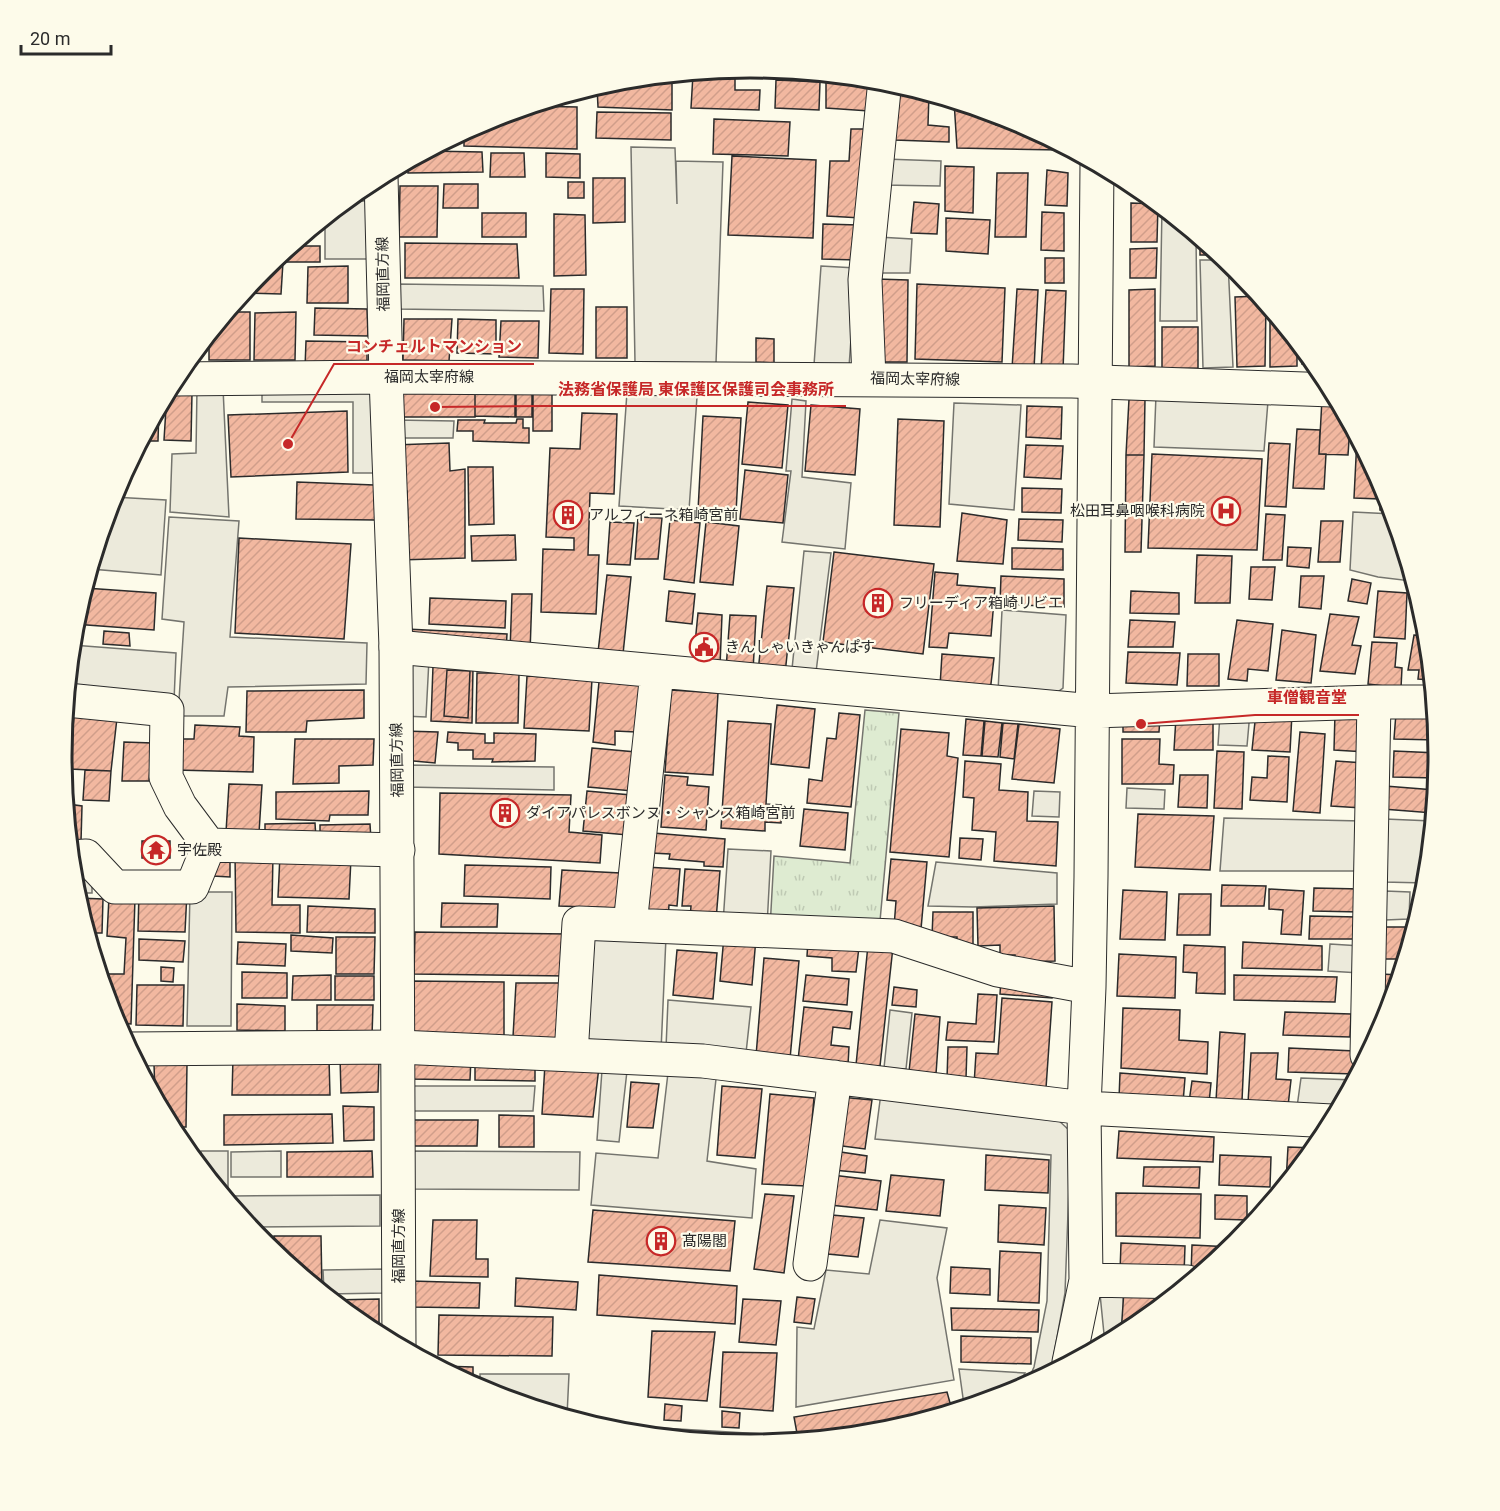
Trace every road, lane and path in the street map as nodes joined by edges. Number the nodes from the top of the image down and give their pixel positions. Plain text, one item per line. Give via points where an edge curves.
1 (884, 91) edge
2 (1097, 173) edge
3 (381, 187) edge
4 (386, 377) junction
5 (186, 379) edge
6 (869, 379) junction
7 (1096, 381) junction
8 (1320, 390) edge
9 (396, 647) junction
10 (657, 672) junction
11 (74, 701) edge
12 (1374, 702) junction
13 (1426, 702) edge
14 (1093, 711) junction
15 (209, 845) junction
16 (398, 850) junction
17 (80, 857) edge
18 (630, 925) junction
19 (1089, 987) junction
20 (1367, 1034) edge
21 (399, 1047) junction
22 (139, 1049) edge
23 (571, 1055) junction
24 (835, 1077) junction
25 (1084, 1108) junction
26 (1322, 1120) edge
27 (810, 1264) dead end
28 (1086, 1280) junction
29 (1177, 1282) edge
30 (399, 1335) edge
31 (1071, 1353) edge

1 - 6 street via 866,280
2 - 7 street
3 - 4 street, 福岡直方線
4 - 5 street, 福岡太宰府線
4 - 6 street, 福岡太宰府線
4 - 9 street, 福岡直方線
6 - 7 street, 福岡太宰府線
7 - 8 street, 福岡太宰府線
7 - 14 street
9 - 10 street
9 - 16 street, 福岡直方線
10 - 14 street
10 - 18 street
11 - 15 street via 166,710 166,777 180,807
12 - 13 street
12 - 14 street
12 - 20 street
14 - 19 street
15 - 16 street
15 - 17 street via 192,887 115,887 86,856
16 - 21 street, 福岡直方線
18 - 19 street via 894,936 998,970
18 - 23 street via 579,923
19 - 25 street
21 - 22 street
21 - 23 street
21 - 30 street, 福岡直方線
23 - 24 street via 703,1061
24 - 25 street
24 - 27 street
25 - 26 street
25 - 28 street
28 - 29 street
28 - 31 street

